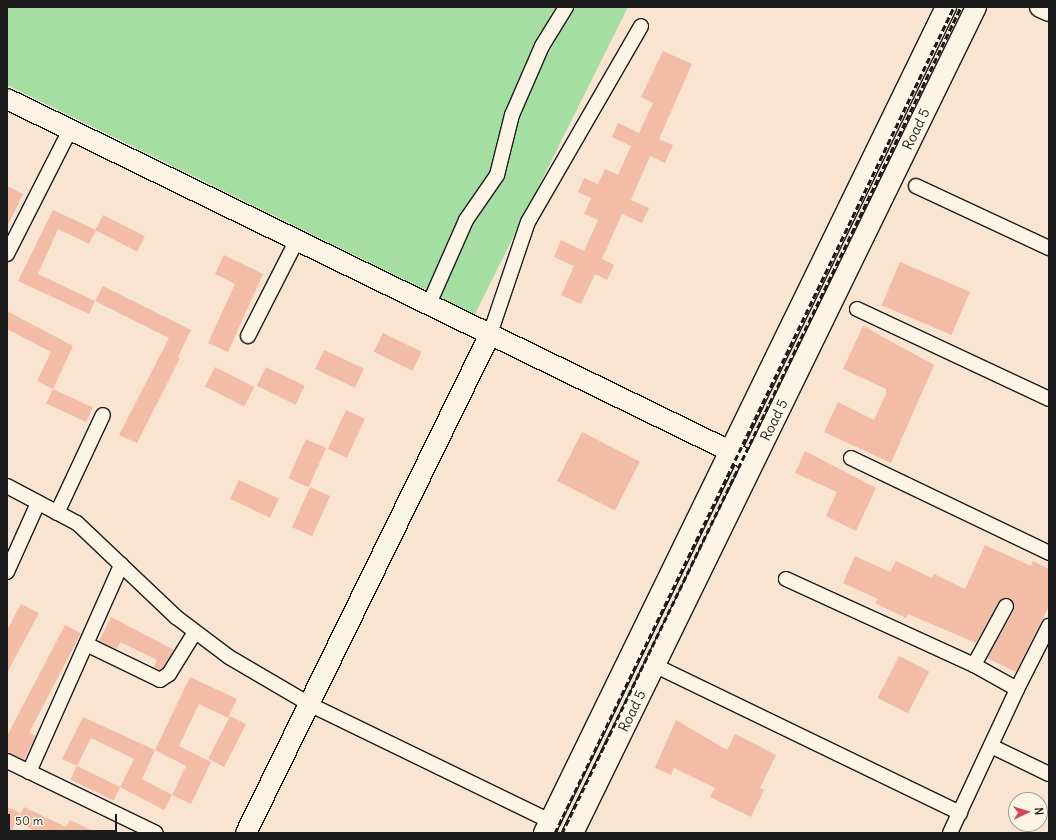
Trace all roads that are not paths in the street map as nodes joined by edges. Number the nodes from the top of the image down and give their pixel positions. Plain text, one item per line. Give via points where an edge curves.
1 (566, 7) edge
2 (946, 7) edge
3 (976, 7) edge
4 (1040, 7) edge
5 (1049, 11) edge
6 (641, 26) dead end
7 (7, 99) edge
8 (70, 130) junction
9 (916, 186) dead end
10 (297, 240) junction
11 (1049, 248) edge
12 (7, 254) edge
13 (429, 304) junction
14 (857, 309) dead end
15 (490, 334) junction
16 (248, 336) dead end
17 (1049, 399) edge
18 (103, 415) dead end
19 (732, 451) junction
20 (852, 458) dead end
21 (752, 463) junction
22 (7, 486) edge
23 (38, 503) junction
24 (57, 512) junction
25 (1049, 553) edge
26 (121, 564) junction
27 (7, 572) edge
28 (786, 579) dead end
29 (1006, 606) dead end
30 (1049, 626) edge
31 (195, 632) junction
32 (86, 644) junction
33 (654, 665) junction
34 (974, 665) junction
35 (1017, 689) junction
36 (309, 704) junction
37 (991, 746) junction
38 (7, 761) edge
39 (29, 772) junction
40 (1049, 774) edge
41 (960, 813) junction
42 (547, 827) edge
43 (156, 833) edge
44 (246, 833) edge
45 (573, 833) edge
46 (950, 833) edge

1 - 13 street via 542,46 512,115 497,175 466,220
2 - 19 street, Road 5
3 - 21 street, Road 5
4 - 5 street
6 - 15 street via 528,222
7 - 8 street
8 - 10 street
8 - 12 street
9 - 11 street
10 - 13 street
10 - 16 street
13 - 15 street
14 - 17 street
15 - 19 street
15 - 36 street
18 - 24 street
19 - 21 street
19 - 42 street, Road 5
20 - 25 street
21 - 33 street, Road 5
22 - 23 street
23 - 24 street
23 - 27 street
24 - 26 street via 77,523
26 - 31 street
26 - 32 street
28 - 34 street
29 - 34 street
30 - 35 street
31 - 32 street via 169,674 160,680
31 - 36 street
32 - 39 street
33 - 41 street
33 - 45 street, Road 5
34 - 35 street
35 - 37 street
36 - 42 street
36 - 44 street
37 - 40 street
37 - 41 street
38 - 39 street
39 - 43 street
41 - 46 street

